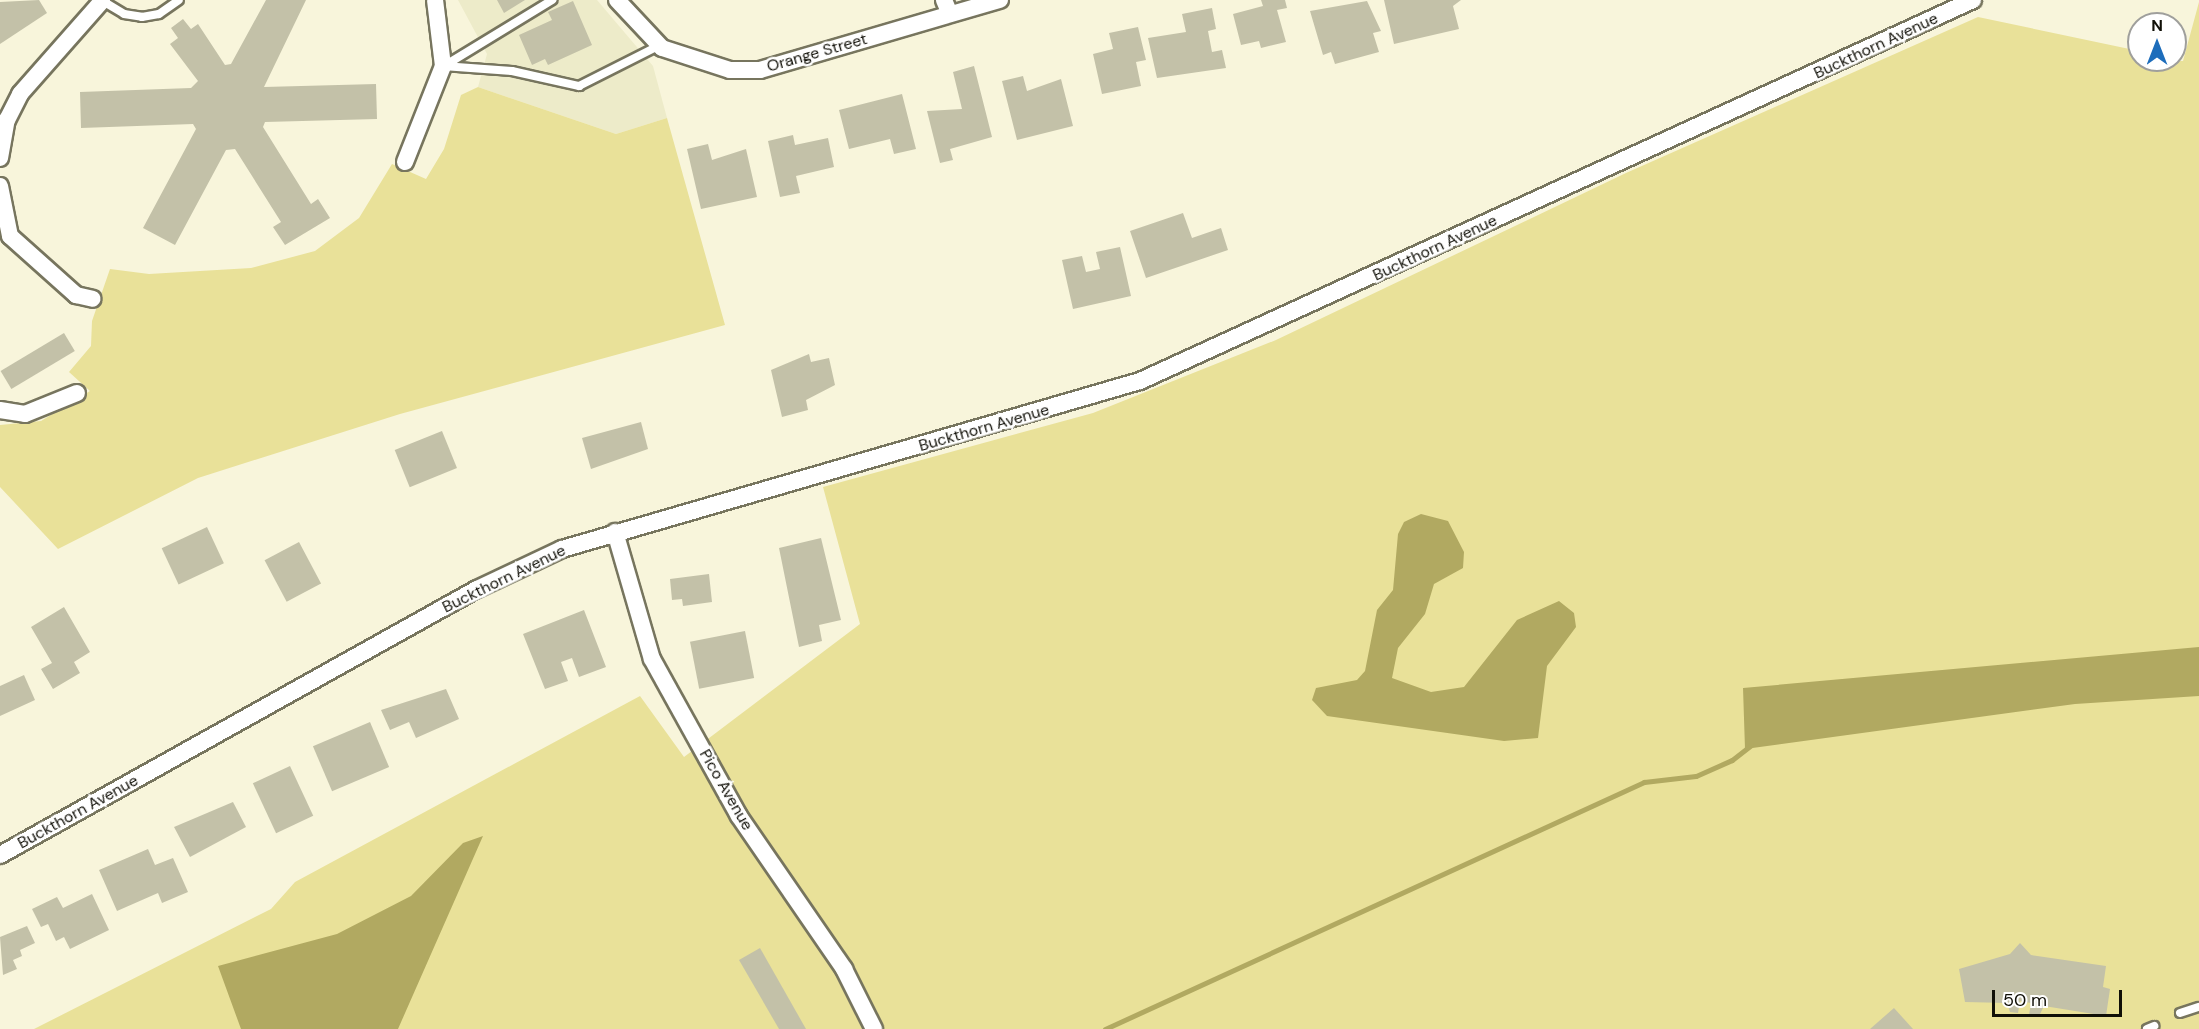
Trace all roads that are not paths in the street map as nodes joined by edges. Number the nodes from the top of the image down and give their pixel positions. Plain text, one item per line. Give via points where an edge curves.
1 (179, 0) edge
2 (435, 0) edge
3 (552, 0) edge
4 (617, 0) edge
5 (1000, 0) edge
6 (1973, 0) edge
7 (102, 1) edge
8 (947, 7) edge
9 (660, 45) junction
10 (443, 66) junction
11 (0, 158) edge
12 (405, 162) dead end
13 (0, 186) edge
14 (93, 299) dead end
15 (77, 393) dead end
16 (0, 410) edge
17 (615, 532) junction
18 (0, 855) edge
19 (2199, 1007) edge
20 (2180, 1013) dead end
21 (874, 1029) edge

1 - 7 lane via 159,14 142,17
2 - 10 street
3 - 10 lane
4 - 9 street, Orange Street
5 - 8 street, Orange Street
6 - 17 street, Buckthorn Avenue via 1140,381
7 - 11 street via 20,94 7,120
8 - 9 street, Orange Street via 760,70 703,64
9 - 10 lane via 579,86 512,71
10 - 12 street
13 - 14 street via 10,236 76,295
15 - 16 street via 25,414
17 - 18 street, Buckthorn Avenue via 562,549 477,589
17 - 21 street, Pico Avenue via 652,659 739,816 844,969
19 - 20 lane

